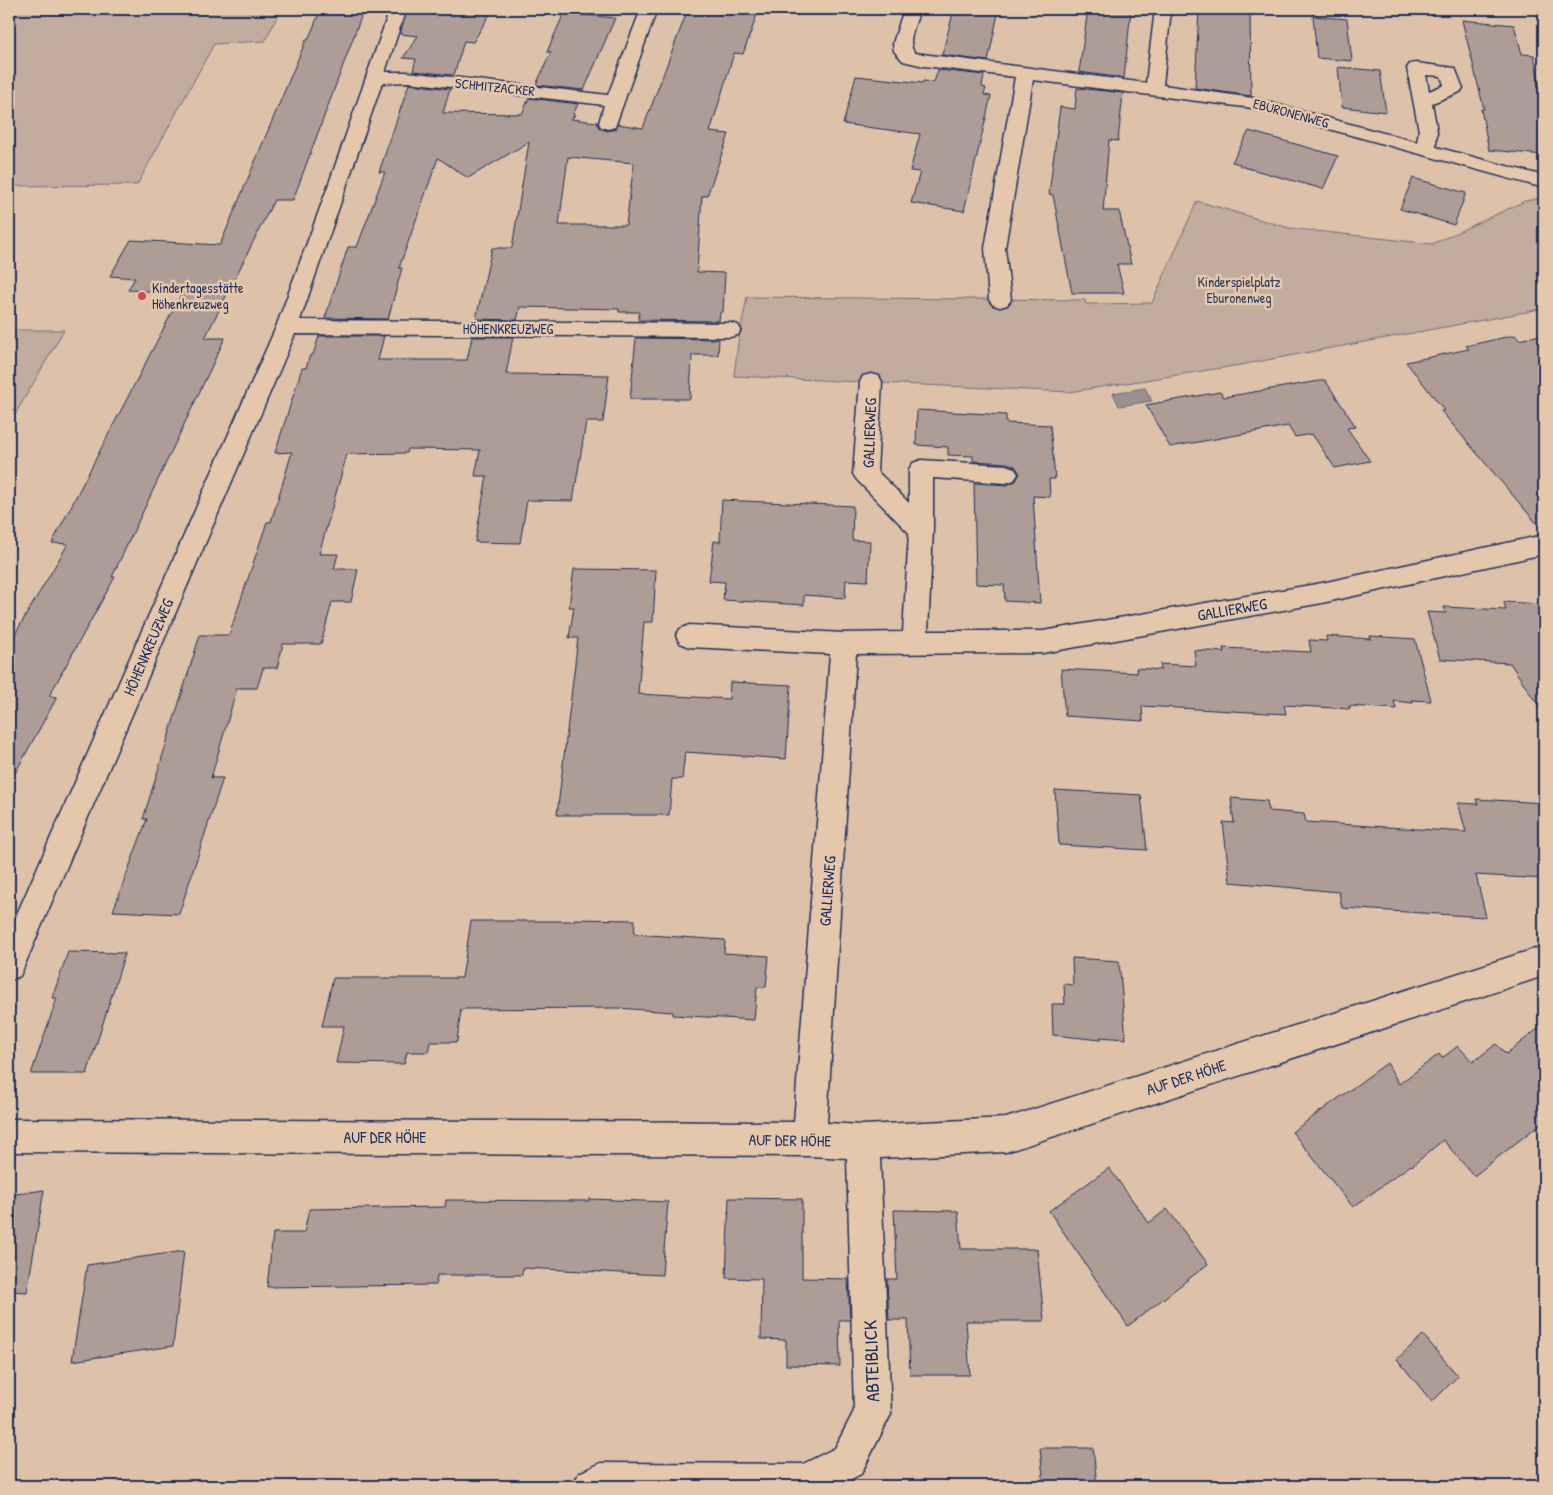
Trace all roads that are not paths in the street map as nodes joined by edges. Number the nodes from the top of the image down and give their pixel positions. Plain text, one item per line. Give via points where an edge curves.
1 (398, 9) edge
2 (649, 9) edge
3 (912, 9) edge
4 (1163, 9) edge
5 (1025, 74) junction
6 (375, 78) junction
7 (1154, 89) junction
8 (1423, 100) dead end
9 (615, 101) junction
10 (608, 123) dead end
11 (1426, 149) junction
12 (1544, 182) edge
13 (1000, 300) dead end
14 (287, 327) junction
15 (730, 330) dead end
16 (871, 382) dead end
17 (1006, 474) dead end
18 (921, 530) junction
19 (1544, 545) edge
20 (689, 636) dead end
21 (916, 642) junction
22 (844, 644) junction
23 (1544, 961) edge
24 (9, 966) edge
25 (9, 1136) edge
26 (809, 1139) junction
27 (863, 1142) junction
28 (592, 1486) edge

1 - 6 street, HÖHENKREUZWEG
2 - 9 street
3 - 5 street, EBURONENWEG via 902,43 903,51 910,57
4 - 7 street
5 - 7 street, EBURONENWEG
5 - 13 street via 995,248
6 - 9 street, SCHMITZACKER via 408,77
6 - 14 street, HÖHENKREUZWEG
7 - 11 street, EBURONENWEG via 1253,103
8 - 11 street via 1428,131
9 - 10 street
11 - 12 street, EBURONENWEG
14 - 15 street, HÖHENKREUZWEG
14 - 24 street, HÖHENKREUZWEG
16 - 18 street, GALLIERWEG via 865,474
17 - 18 street via 921,469
18 - 21 street
19 - 21 street, GALLIERWEG via 1322,593 1043,642
20 - 22 street, GALLIERWEG
21 - 22 street, GALLIERWEG
22 - 26 street, GALLIERWEG
23 - 27 street, AUF DER HÖHE via 1006,1135
25 - 26 street, AUF DER HÖHE
26 - 27 street, AUF DER HÖHE
27 - 28 street, ABTEIBLICK via 873,1414 848,1460 805,1482 601,1482

